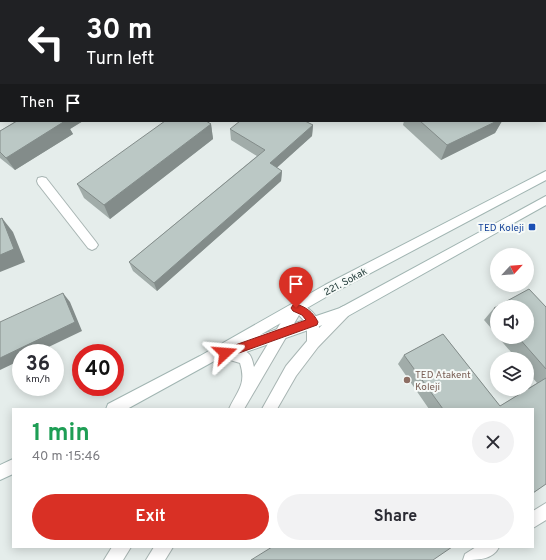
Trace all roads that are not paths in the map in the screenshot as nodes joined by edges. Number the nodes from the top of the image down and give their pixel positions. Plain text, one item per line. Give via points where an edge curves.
1 (546, 175) edge
2 (42, 181) dead end
3 (546, 200) edge
4 (92, 245) dead end
5 (296, 308) junction
6 (344, 312) junction
7 (313, 322) junction
8 (281, 334) junction
9 (314, 343) junction
10 (225, 353) junction
11 (205, 360) junction
12 (247, 392) junction
13 (115, 408) edge
14 (237, 408) edge
15 (270, 408) edge
16 (12, 467) edge
17 (0, 473) edge
18 (546, 512) edge
19 (534, 519) edge
20 (122, 548) edge
21 (163, 548) edge
22 (489, 548) edge
23 (112, 560) edge
24 (154, 560) edge
25 (471, 560) edge

1 - 5 street, 221. Sokak
2 - 4 street
3 - 6 street
5 - 7 street via 305,312
5 - 8 street
5 - 11 street, 221. Sokak
6 - 7 street
6 - 9 street
7 - 8 street
7 - 9 street
8 - 10 street
8 - 12 street
9 - 15 street via 291,371
10 - 11 street
10 - 12 street via 245,359 250,373
11 - 13 street
12 - 14 street
16 - 17 street
18 - 19 street
20 - 23 street
21 - 24 street
22 - 25 street

